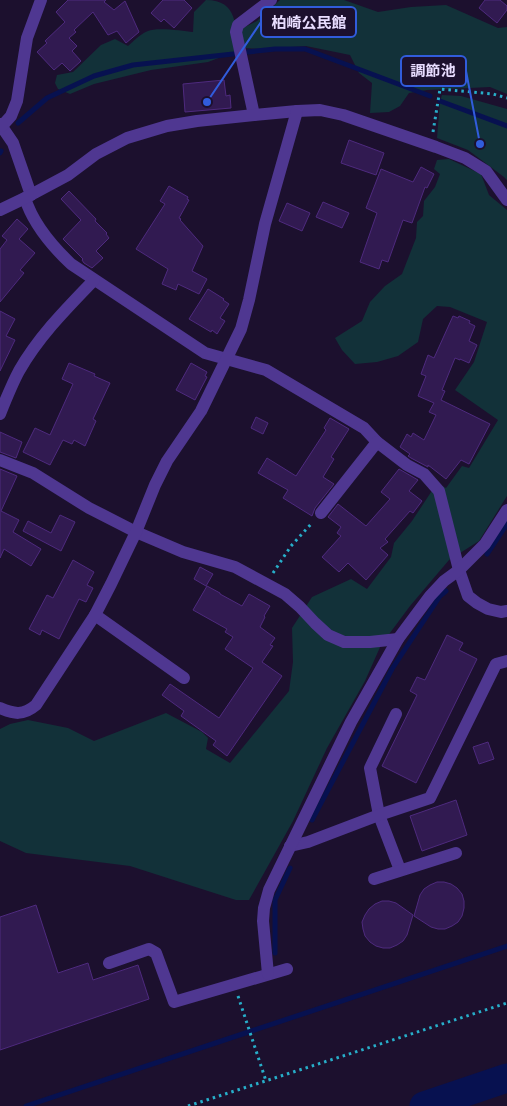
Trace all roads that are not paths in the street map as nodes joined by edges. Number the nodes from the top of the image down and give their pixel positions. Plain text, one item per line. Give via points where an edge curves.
1 (41, 0) edge
2 (271, 0) edge
3 (297, 111) junction
4 (254, 115) junction
5 (1, 125) edge
6 (28, 197) junction
7 (507, 200) edge
8 (0, 210) edge
9 (94, 280) junction
10 (226, 358) junction
11 (0, 414) edge
12 (377, 442) junction
13 (0, 460) edge
14 (507, 510) edge
15 (321, 513) road end
16 (136, 532) junction
17 (459, 570) junction
18 (507, 611) edge
19 (95, 615) junction
20 (398, 639) junction
21 (506, 663) edge
22 (184, 678) dead end
23 (0, 708) edge
24 (396, 714) dead end
25 (379, 815) junction
26 (290, 846) junction
27 (456, 853) dead end
28 (400, 870) junction
29 (374, 879) dead end
30 (109, 963) dead end
31 (287, 969) dead end
32 (268, 974) junction

1 - 5 street via 27,38 17,100 11,116
2 - 4 street via 238,25 236,32
3 - 4 street
3 - 7 street via 320,110 343,115 465,158 486,171
3 - 10 street via 264,224 241,329
4 - 6 street via 166,126 127,138
5 - 6 street via 13,143
6 - 8 street
6 - 9 street via 28,207 55,249
9 - 10 street via 205,353
9 - 11 street via 36,345 18,372
10 - 12 street via 266,370 364,428
10 - 16 street via 201,411 154,485
12 - 15 street
12 - 17 street via 424,474 439,491
13 - 16 street via 33,473
14 - 17 street via 485,544
16 - 19 street
16 - 20 street via 183,552 235,567 266,583 286,594 328,635 344,642
17 - 18 street via 468,596 477,604
17 - 20 street via 430,596
19 - 22 street
19 - 23 street via 36,705 19,713
20 - 26 street via 351,722
21 - 25 street via 496,664 430,798
24 - 25 street via 370,768
25 - 26 street
25 - 28 street
26 - 32 street via 264,908
27 - 28 street
28 - 29 street
30 - 32 street via 149,949 156,953 174,1002
31 - 32 street

